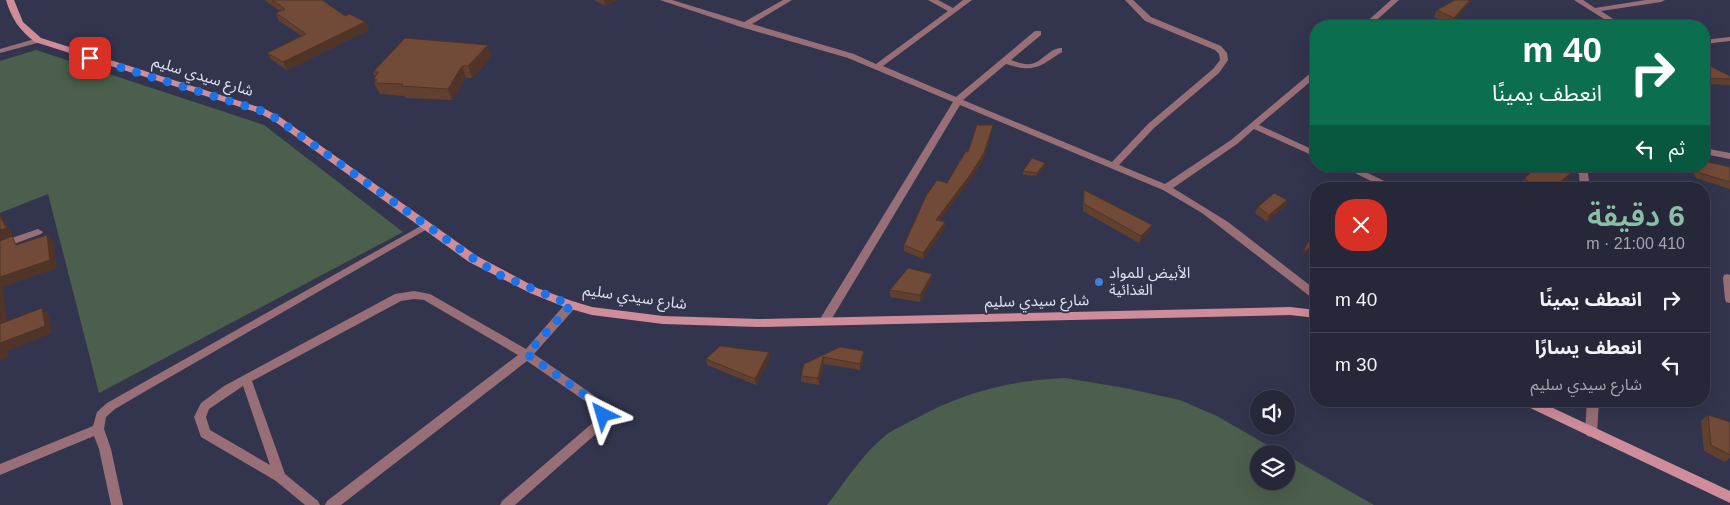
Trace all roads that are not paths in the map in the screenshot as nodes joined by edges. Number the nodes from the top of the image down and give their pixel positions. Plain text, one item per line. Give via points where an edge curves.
1 (10, 0) edge
2 (788, 0) edge
3 (932, 0) edge
4 (968, 0) edge
5 (1129, 0) edge
6 (1395, 0) edge
7 (1578, 0) edge
8 (1661, 0) edge
9 (668, 1) edge
10 (1594, 10) junction
11 (954, 11) junction
12 (1373, 20) edge
13 (1610, 20) edge
14 (744, 25) junction
15 (1038, 33) dead end
16 (1730, 39) edge
17 (38, 40) junction
18 (1710, 41) edge
19 (1059, 50) dead end
20 (0, 51) edge
21 (1006, 60) junction
22 (878, 66) junction
23 (1310, 81) edge
24 (958, 100) junction
25 (1254, 126) junction
26 (1310, 151) edge
27 (1710, 152) edge
28 (1730, 156) edge
29 (1113, 166) junction
30 (1358, 172) edge
31 (1380, 182) edge
32 (1166, 188) junction
33 (426, 226) junction
34 (38, 232) dead end
35 (0, 246) edge
36 (1728, 278) dead end
37 (1310, 290) edge
38 (1730, 299) edge
39 (571, 305) junction
40 (1310, 313) edge
41 (824, 322) junction
42 (527, 354) junction
43 (246, 379) junction
44 (1539, 407) edge
45 (1593, 407) edge
46 (98, 428) junction
47 (1591, 432) junction
48 (0, 470) edge
49 (280, 477) junction
50 (1730, 497) edge
51 (117, 505) edge
52 (314, 505) edge
53 (331, 505) edge
54 (506, 505) edge

1 - 17 main road, شارع سيدي سليم via 19,24
2 - 14 street
3 - 11 street
4 - 11 street
5 - 29 street via 1148,18 1218,48 1224,60 1216,71 1151,126
6 - 12 street
7 - 10 street
8 - 10 street
9 - 14 street
10 - 13 street
11 - 22 street
14 - 22 street
15 - 21 street
16 - 18 street
17 - 20 street
17 - 33 main road, شارع سيدي سليم via 262,111
19 - 21 street via 1031,68
21 - 24 street
22 - 24 street
23 - 25 street
24 - 29 street
24 - 41 street
25 - 26 street
25 - 32 street
27 - 28 street
29 - 32 street
30 - 31 street
32 - 37 street via 1219,221
33 - 39 main road, شارع سيدي سليم via 500,275
33 - 46 street via 111,406 101,415
34 - 35 street
36 - 38 street
39 - 41 main road, شارع سيدي سليم via 618,314 690,321
39 - 42 street
40 - 41 main road, شارع سيدي سليم via 1290,311
42 - 43 street via 426,296 414,295 399,297
42 - 53 street
42 - 54 street via 598,404 603,415 602,422
43 - 49 street
43 - 49 street via 205,406 200,417 202,425 205,433
44 - 47 main road
45 - 47 street
46 - 48 street
46 - 51 street
47 - 50 main road
49 - 52 street

